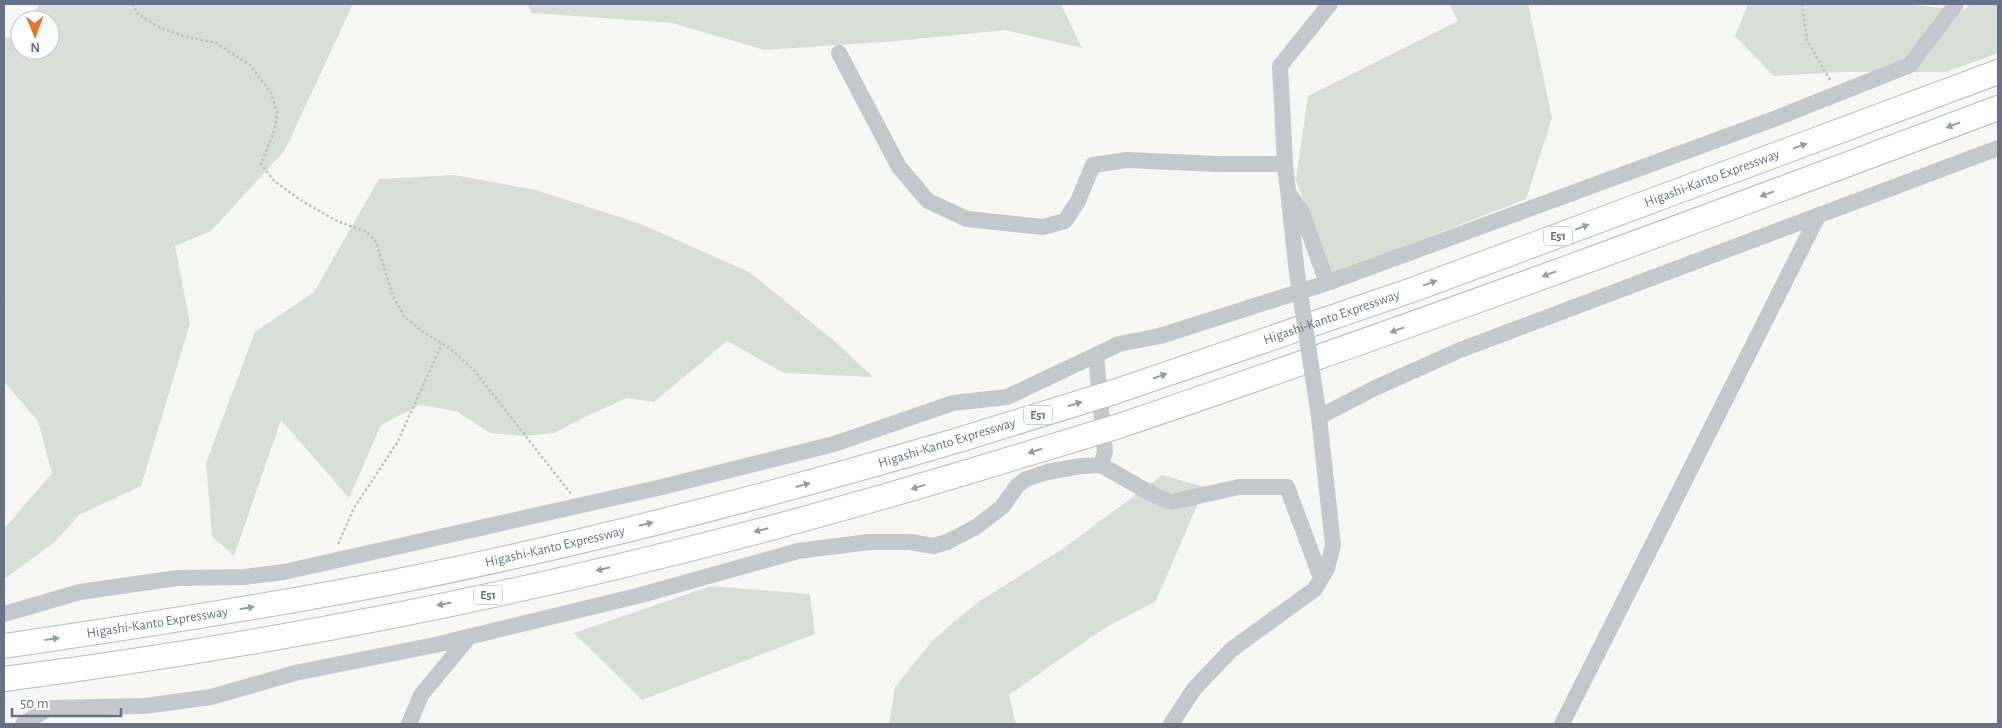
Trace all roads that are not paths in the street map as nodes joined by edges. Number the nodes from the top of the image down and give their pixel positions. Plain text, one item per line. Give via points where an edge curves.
1 (1330, 4) edge
2 (1956, 4) edge
3 (839, 53) dead end
4 (1998, 72) edge
5 (1998, 108) edge
6 (1998, 148) edge
7 (1285, 164) junction
8 (1288, 193) junction
9 (1818, 216) junction
10 (1327, 283) junction
11 (1096, 355) junction
12 (1319, 418) junction
13 (1101, 465) junction
14 (1321, 578) junction
15 (4, 614) edge
16 (470, 636) junction
17 (4, 646) edge
18 (4, 679) edge
19 (23, 724) edge
20 (409, 724) edge
21 (1171, 724) edge
22 (1562, 724) edge

1 - 7 street via 1280,66
2 - 10 street via 1910,65 1774,119
3 - 7 street via 899,167 928,201 967,218 1043,227 1065,221 1078,201 1093,165 1127,160
17 -> 4 highway, Higashi-Kanto Expressway / E51, bridge via 140,627 395,581 540,550 794,488 1114,392 1412,290
5 -> 18 highway, E51, bridge via 1273,374 1116,427 800,520 401,614 144,659
6 - 9 street
7 - 8 street
8 - 10 street via 1302,213
8 - 12 street, bridge
9 - 12 street via 1460,350 1375,388
9 - 22 street
10 - 11 street via 1160,336 1119,344
11 - 13 street via 1105,452
11 - 15 street via 1007,397 953,403 834,444 578,506 284,572 244,577 177,578 80,592
12 - 14 street via 1333,545
13 - 14 street via 1171,502 1239,487 1287,486
13 - 16 street via 1047,472 1026,479 1002,507 976,527 934,546 910,542 869,542 798,551 641,595
14 - 21 street via 1315,589 1231,650 1194,689
16 - 19 street via 295,673 210,697 145,706 49,708
16 - 20 street via 422,695

